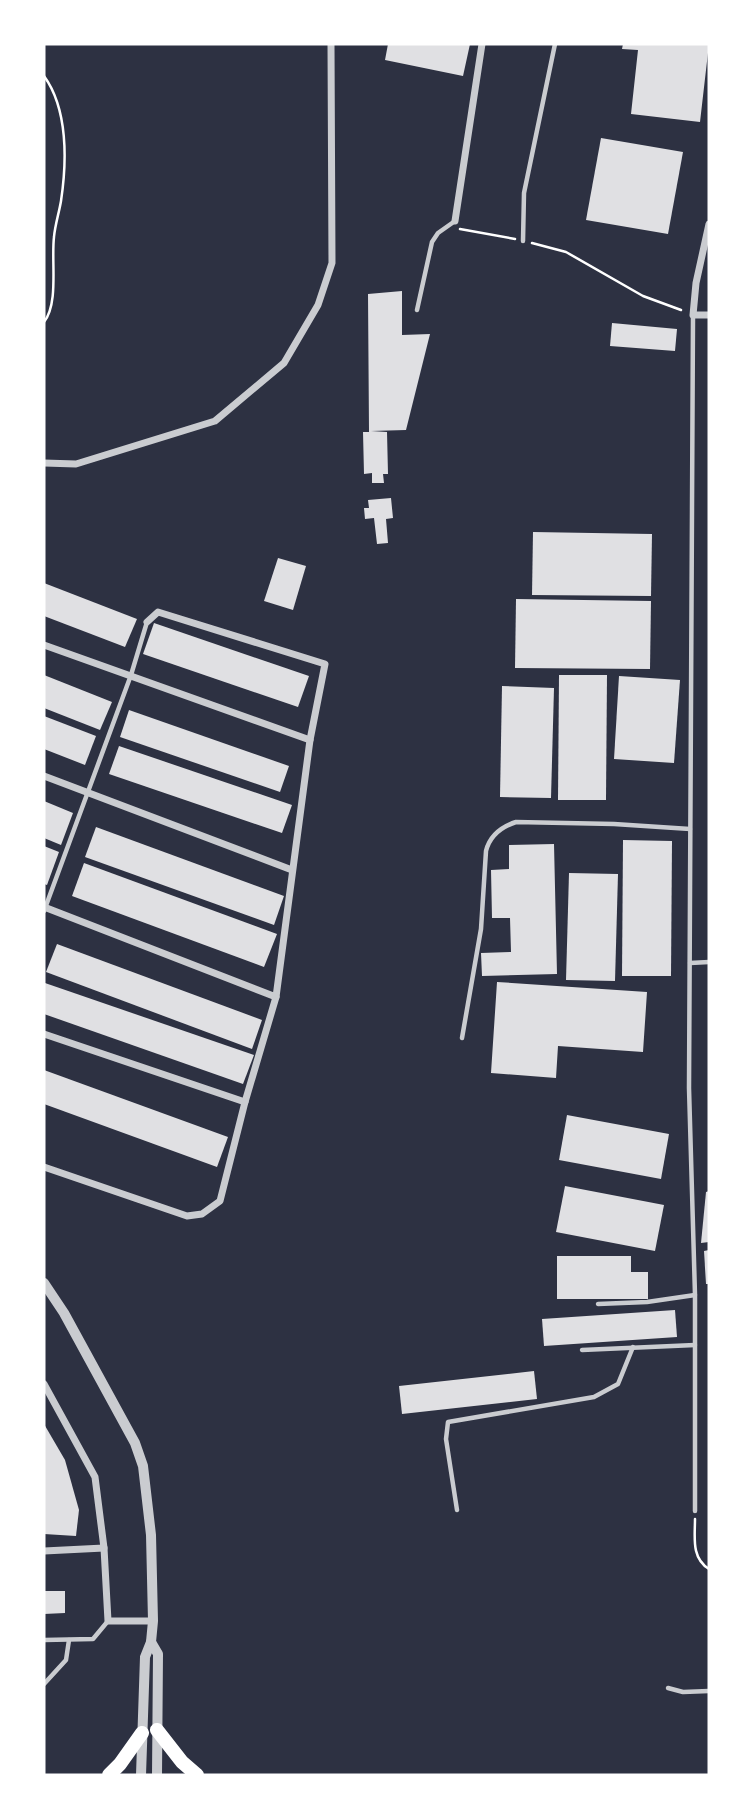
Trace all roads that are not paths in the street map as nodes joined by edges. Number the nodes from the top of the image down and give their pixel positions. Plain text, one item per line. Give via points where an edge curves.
1 (331, 44) edge
2 (482, 44) edge
3 (555, 44) edge
4 (455, 220) joint
5 (709, 224) edge
6 (523, 241) road end
7 (417, 310) dead end
8 (693, 315) junction
9 (709, 315) edge
10 (44, 463) edge
11 (147, 622) joint
12 (44, 645) edge
13 (131, 675) junction
14 (310, 740) junction
15 (44, 776) edge
16 (88, 792) junction
17 (690, 829) junction
18 (292, 870) junction
19 (44, 909) edge
20 (709, 962) edge
21 (690, 963) junction
22 (276, 997) junction
23 (44, 1034) edge
24 (462, 1038) dead end
25 (245, 1102) junction
26 (44, 1167) edge
27 (44, 1283) edge
28 (695, 1295) junction
29 (598, 1304) dead end
30 (695, 1345) junction
31 (633, 1348) junction
32 (582, 1350) dead end
33 (44, 1384) edge
34 (457, 1510) dead end
35 (695, 1511) road end
36 (104, 1548) junction
37 (44, 1550) edge
38 (108, 1621) junction
39 (153, 1621) junction
40 (44, 1640) edge
41 (69, 1640) junction
42 (151, 1642) junction
43 (44, 1684) edge
44 (668, 1688) dead end
45 (709, 1690) edge
46 (158, 1730) junction
47 (142, 1732) junction
48 (109, 1775) edge
49 (141, 1775) edge
50 (157, 1775) edge
51 (197, 1775) edge

1 - 10 street via 332,263 318,305 284,363 215,421 76,464
2 - 4 street
3 - 6 lane via 524,193
4 - 7 lane via 432,242
5 - 8 street
8 - 9 street
8 - 17 lane
11 - 13 lane
11 - 14 street via 158,612 325,664
12 - 13 street
13 - 14 street
13 - 16 lane
14 - 18 street
15 - 16 street
16 - 18 street
16 - 19 lane
17 - 21 lane
17 - 24 lane via 516,822 502,827 486,851 481,929
18 - 22 street
19 - 22 street
20 - 21 lane
21 - 28 lane
22 - 25 street
23 - 25 street
25 - 26 street via 220,1201 202,1214 187,1216
27 - 39 street via 135,1443 143,1466 151,1535
28 - 29 lane
28 - 30 lane
30 - 31 lane
30 - 35 lane
31 - 32 lane
31 - 34 lane via 618,1384 594,1397 448,1422 446,1439
33 - 36 street via 95,1477
36 - 37 street
36 - 38 street
38 - 39 street
38 - 41 lane via 93,1639
39 - 42 street
40 - 41 lane
41 - 43 lane via 66,1660
42 - 46 street via 158,1654
42 - 47 street via 145,1657
44 - 45 lane
46 - 50 street
46 - 51 main road
47 - 48 main road
47 - 49 street

